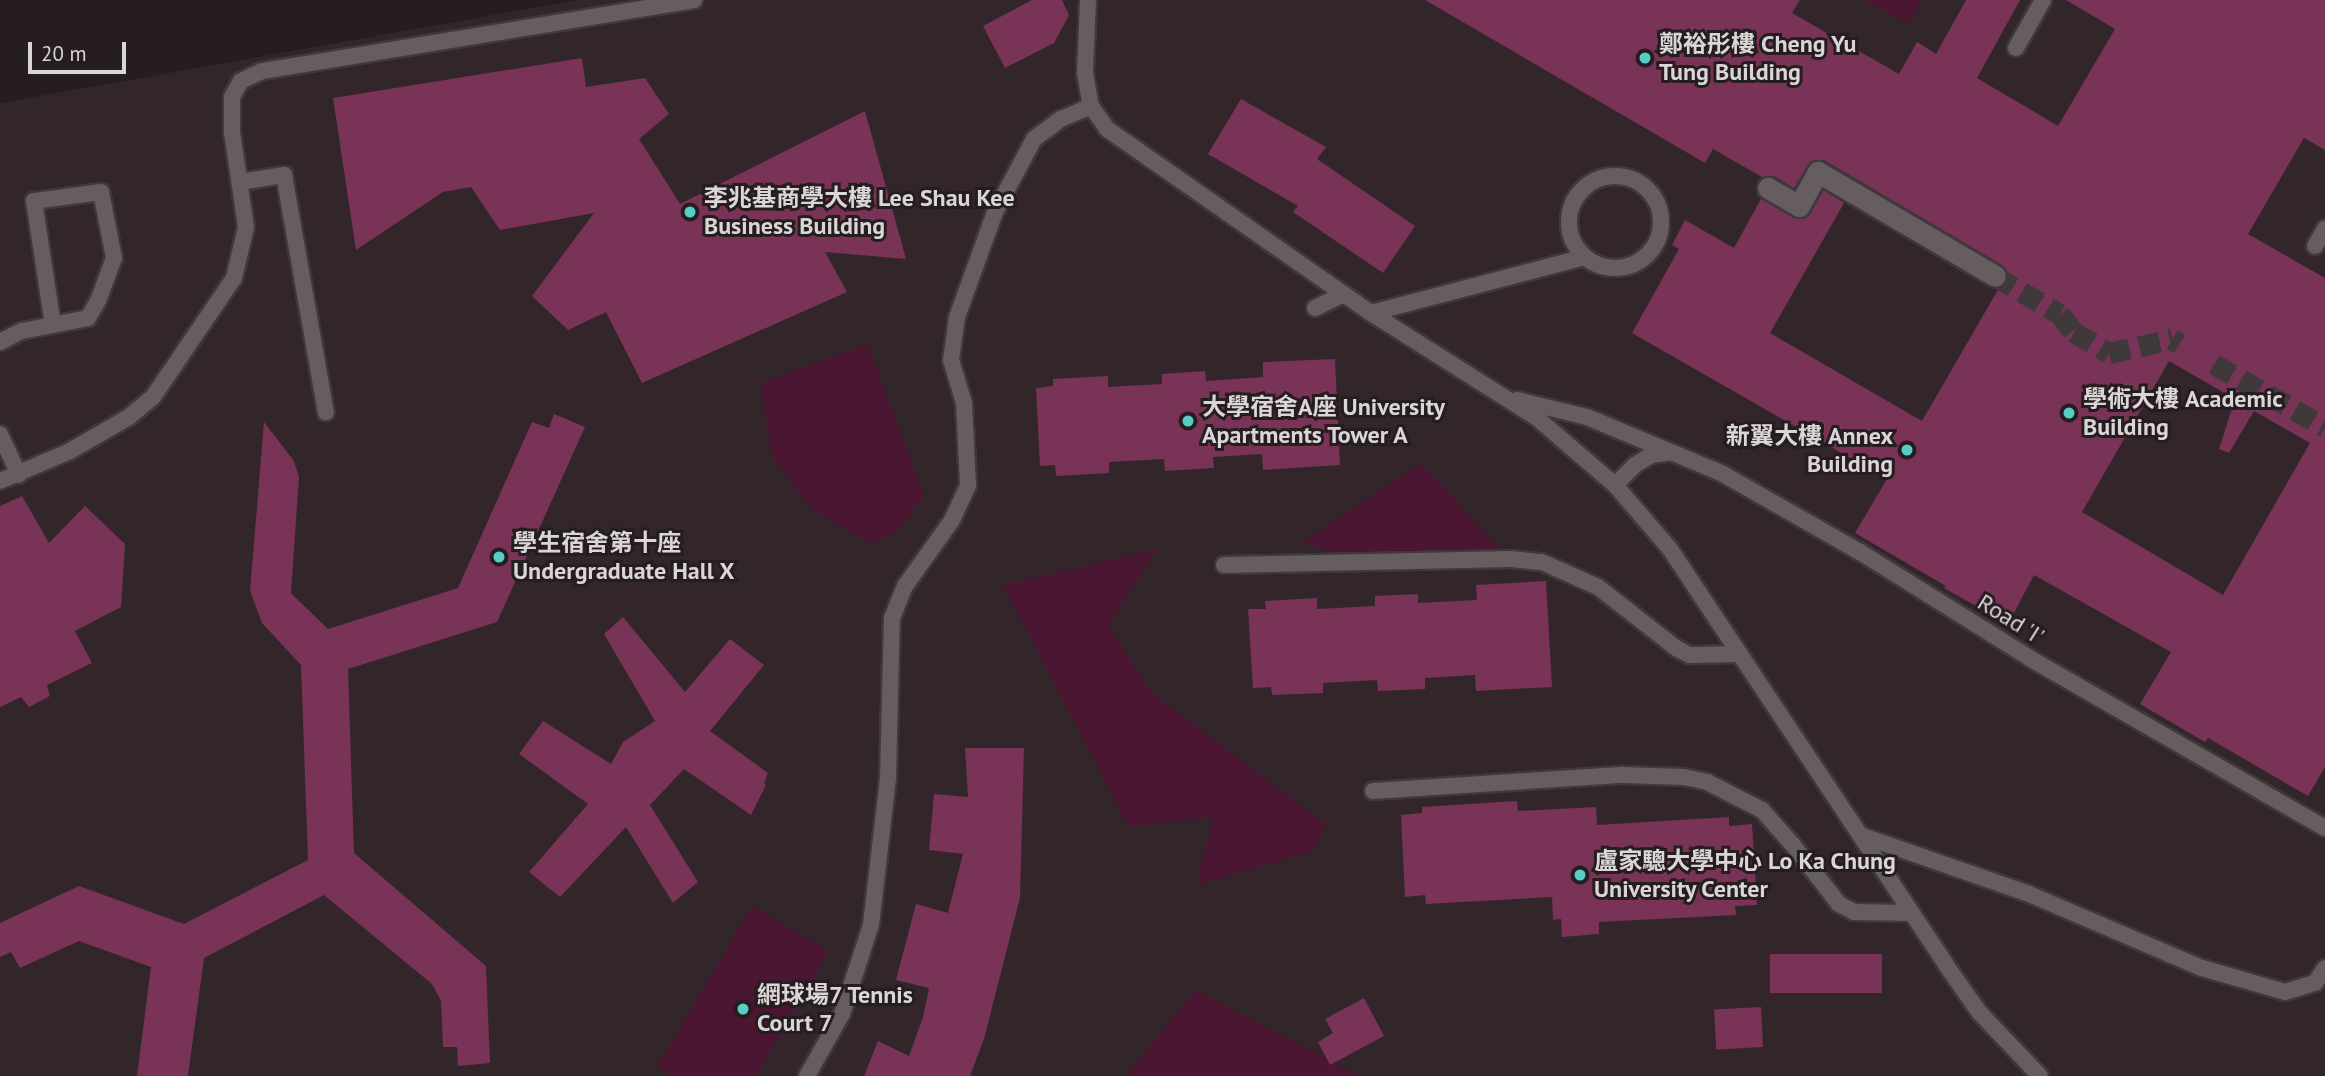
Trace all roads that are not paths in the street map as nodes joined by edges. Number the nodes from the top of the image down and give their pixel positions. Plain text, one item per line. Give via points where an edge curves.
1 (694, 0) edge
2 (1088, 0) edge
3 (2043, 0) edge
4 (2016, 48) dead end
5 (1091, 106) junction
6 (240, 183) junction
7 (1768, 188) dead end
8 (2325, 229) edge
9 (2315, 246) dead end
10 (1584, 257) junction
11 (1995, 276) tunnel mouth
12 (1344, 294) junction
13 (1315, 308) dead end
14 (1370, 313) junction
15 (53, 325) junction
16 (0, 342) edge
17 (1506, 397) junction
18 (326, 412) dead end
19 (0, 434) edge
20 (1671, 453) junction
21 (19, 475) junction
22 (0, 481) edge
23 (1615, 485) junction
24 (1224, 565) dead end
25 (1740, 654) junction
26 (1373, 791) dead end
27 (2325, 828) edge
28 (1860, 835) junction
29 (1911, 914) junction
30 (2325, 968) edge
31 (807, 1076) edge
32 (2040, 1076) edge

1 - 6 lane via 262,71 241,81 232,97
2 - 5 lane via 1086,73
3 - 4 lane
5 - 12 lane via 1107,128
5 - 31 lane via 1061,118 1034,139 995,212 957,317 951,360 964,403 968,485 952,520 905,586 892,618 888,779 871,925 842,1014
6 - 18 lane via 284,175
6 - 21 lane via 246,227 234,278 153,397 129,417
7 - 11 street via 1799,206 1818,172
8 - 9 lane
10 - 10 lane via 1569,226 1577,195 1605,176 1622,176 1652,193 1660,208 1659,239 1651,252 1639,263 1623,268 1607,268
10 - 14 lane
12 - 13 lane
12 - 14 lane
14 - 17 lane
15 - 15 lane via 88,318 99,301 114,258 101,192 34,201
15 - 16 lane via 22,331
17 - 20 lane, Road 'I' via 1587,417
17 - 23 lane
19 - 21 lane
20 - 23 lane via 1651,455
20 - 27 lane, Road 'I' via 1723,474 1860,552 2031,659
21 - 22 lane
23 - 25 lane via 1670,549
24 - 25 lane via 1542,562 1598,587 1676,649 1690,655
25 - 28 lane
26 - 29 lane via 1623,775 1707,782 1762,810 1839,904 1854,912
28 - 29 lane
28 - 30 lane via 2029,894 2202,968 2273,989 2285,992 2315,983
29 - 32 lane via 1979,1012

